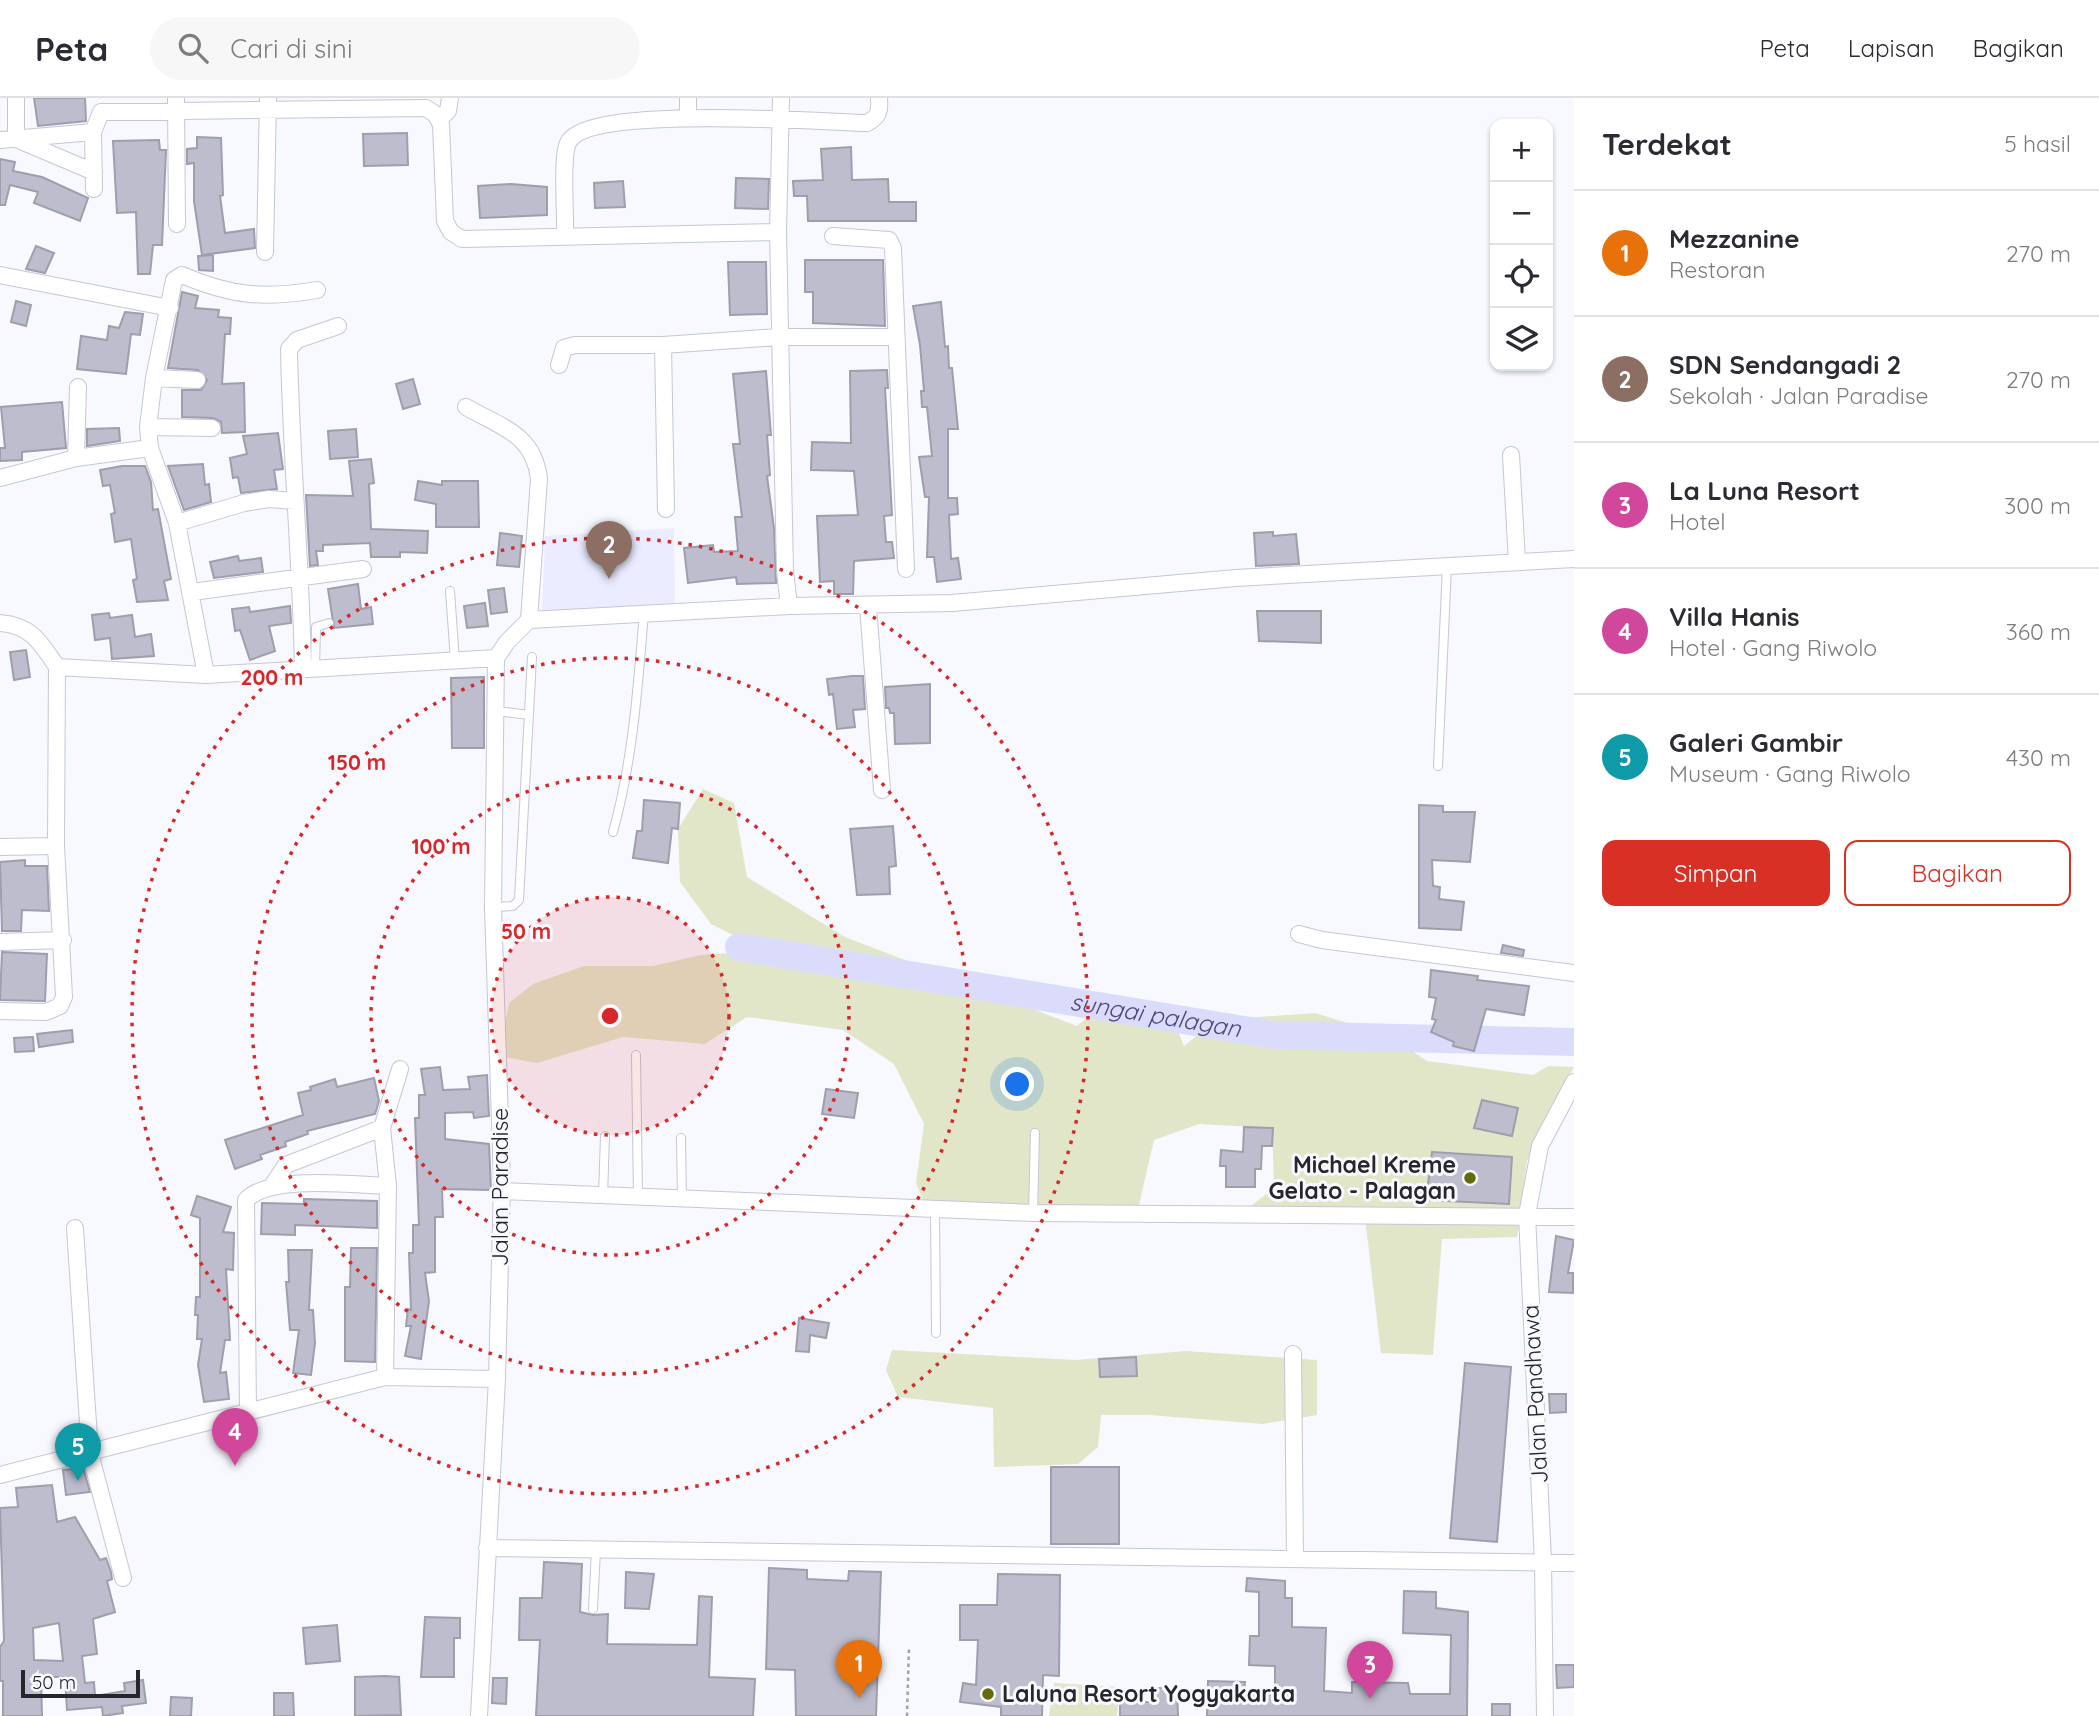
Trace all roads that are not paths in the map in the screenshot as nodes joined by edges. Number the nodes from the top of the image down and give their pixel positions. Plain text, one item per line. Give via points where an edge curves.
1 (16, 98) edge
2 (450, 98) edge
3 (688, 98) edge
4 (781, 98) edge
5 (879, 98) edge
6 (176, 104) edge
7 (268, 104) edge
8 (370, 104) edge
9 (101, 105) edge
10 (688, 118) junction
11 (439, 119) junction
12 (780, 121) junction
13 (93, 132) junction
14 (8, 139) edge
15 (94, 172) junction
16 (94, 189) dead end
17 (177, 224) dead end
18 (778, 232) junction
19 (565, 235) junction
20 (833, 236) dead end
21 (265, 252) dead end
22 (0, 275) edge
23 (317, 290) dead end
24 (170, 308) junction
25 (338, 326) dead end
26 (778, 337) junction
27 (895, 337) junction
28 (663, 345) junction
29 (559, 365) dead end
30 (154, 378) junction
31 (197, 380) dead end
32 (78, 387) dead end
33 (466, 407) dead end
34 (148, 426) junction
35 (212, 428) dead end
36 (150, 447) junction
37 (1511, 455) dead end
38 (76, 458) junction
39 (0, 478) edge
40 (294, 501) junction
41 (666, 509) dead end
42 (177, 523) junction
43 (1574, 559) edge
44 (1517, 562) junction
45 (1447, 566) junction
46 (363, 569) dead end
47 (906, 569) dead end
48 (302, 577) junction
49 (450, 591) dead end
50 (192, 592) junction
51 (789, 606) junction
52 (868, 606) junction
53 (644, 612) junction
54 (529, 620) junction
55 (0, 623) edge
56 (329, 623) dead end
57 (532, 657) dead end
58 (496, 659) junction
59 (456, 661) junction
60 (57, 667) junction
61 (309, 669) junction
62 (206, 675) junction
63 (497, 711) junction
64 (529, 715) junction
65 (1438, 766) dead end
66 (882, 790) dead end
67 (613, 832) dead end
68 (56, 846) junction
69 (0, 847) edge
70 (493, 907) junction
71 (1299, 934) dead end
72 (63, 940) junction
73 (0, 942) edge
74 (1574, 973) edge
75 (0, 1011) edge
76 (636, 1055) dead end
77 (400, 1069) dead end
78 (1574, 1082) edge
79 (382, 1128) junction
80 (1035, 1133) dead end
81 (606, 1136) dead end
82 (681, 1138) dead end
83 (272, 1186) junction
84 (388, 1186) junction
85 (502, 1192) junction
86 (603, 1196) junction
87 (638, 1197) junction
88 (682, 1199) junction
89 (935, 1209) junction
90 (1033, 1213) junction
91 (1527, 1215) junction
92 (1574, 1217) edge
93 (75, 1228) dead end
94 (936, 1333) dead end
95 (1293, 1354) dead end
96 (385, 1377) junction
97 (497, 1379) junction
98 (248, 1413) junction
99 (90, 1453) junction
100 (0, 1475) edge
101 (486, 1548) junction
102 (596, 1548) junction
103 (1295, 1559) junction
104 (1543, 1562) junction
105 (1574, 1563) edge
106 (123, 1578) dead end
107 (593, 1609) dead end
108 (480, 1716) edge
109 (1545, 1716) edge

1 - 14 street
2 - 11 street via 448,111
3 - 10 street
4 - 12 street
5 - 12 street via 879,111 867,123
6 - 7 street
6 - 9 street
6 - 17 street
7 - 8 street
7 - 21 street
8 - 11 street via 426,108
9 - 13 street
10 - 12 street
10 - 19 street via 610,122 574,136 566,149
11 - 19 street via 445,221 451,232 474,240
12 - 18 street
13 - 14 street
13 - 15 street
14 - 15 street
15 - 16 street
18 - 19 street
18 - 26 street
20 - 27 street via 892,242
22 - 24 street
23 - 24 street via 253,296 177,276
24 - 30 street
25 - 40 street via 297,340 289,349
26 - 27 street
26 - 28 street
26 - 51 street
27 - 47 street
28 - 29 street via 575,345 564,348
28 - 41 street
30 - 31 street
30 - 34 street
32 - 38 street
33 - 54 street via 525,440 537,461
34 - 35 street
34 - 36 street
36 - 38 street
36 - 42 street
37 - 44 street
38 - 39 street
40 - 42 street via 244,503
40 - 48 street
42 - 50 street
43 - 44 street
44 - 45 street
45 - 52 street
45 - 65 lane
46 - 48 street
48 - 50 street
48 - 61 street
49 - 59 lane
50 - 62 street
51 - 52 street
51 - 53 street
52 - 66 street
53 - 54 street
53 - 67 lane via 626,781
54 - 58 street
55 - 60 street via 17,624 32,632
56 - 61 lane via 316,627
57 - 64 lane
58 - 59 street
58 - 63 street, Jalan Paradise
59 - 61 street
60 - 62 street
60 - 68 street
61 - 62 street
63 - 64 lane
63 - 70 street, Jalan Paradise
64 - 70 lane via 519,900 513,906
68 - 69 street
68 - 72 street
70 - 85 street, Jalan Paradise
71 - 74 street
72 - 73 street
72 - 75 street via 64,997 60,1006 46,1012
76 - 87 lane
77 - 79 street
78 - 91 street, Jalan Pandhawa via 1540,1146
79 - 83 street via 286,1165
79 - 84 street
80 - 90 lane
81 - 86 lane
82 - 88 lane
83 - 84 street
83 - 98 street via 253,1192 246,1200
84 - 96 street
85 - 86 street
85 - 97 street, Jalan Paradise
86 - 87 street
87 - 88 street
88 - 89 street
89 - 90 street
89 - 94 lane
90 - 91 street
91 - 92 street
91 - 104 street, Jalan Pandhawa
93 - 99 street
95 - 103 street
96 - 97 street
96 - 98 street
97 - 101 street, Jalan Paradise
98 - 99 street
99 - 100 street
99 - 106 street
101 - 102 street
101 - 108 street, Jalan Paradise
102 - 103 street
102 - 107 lane
103 - 104 street
104 - 105 street
104 - 109 street, Jalan Pandhawa

